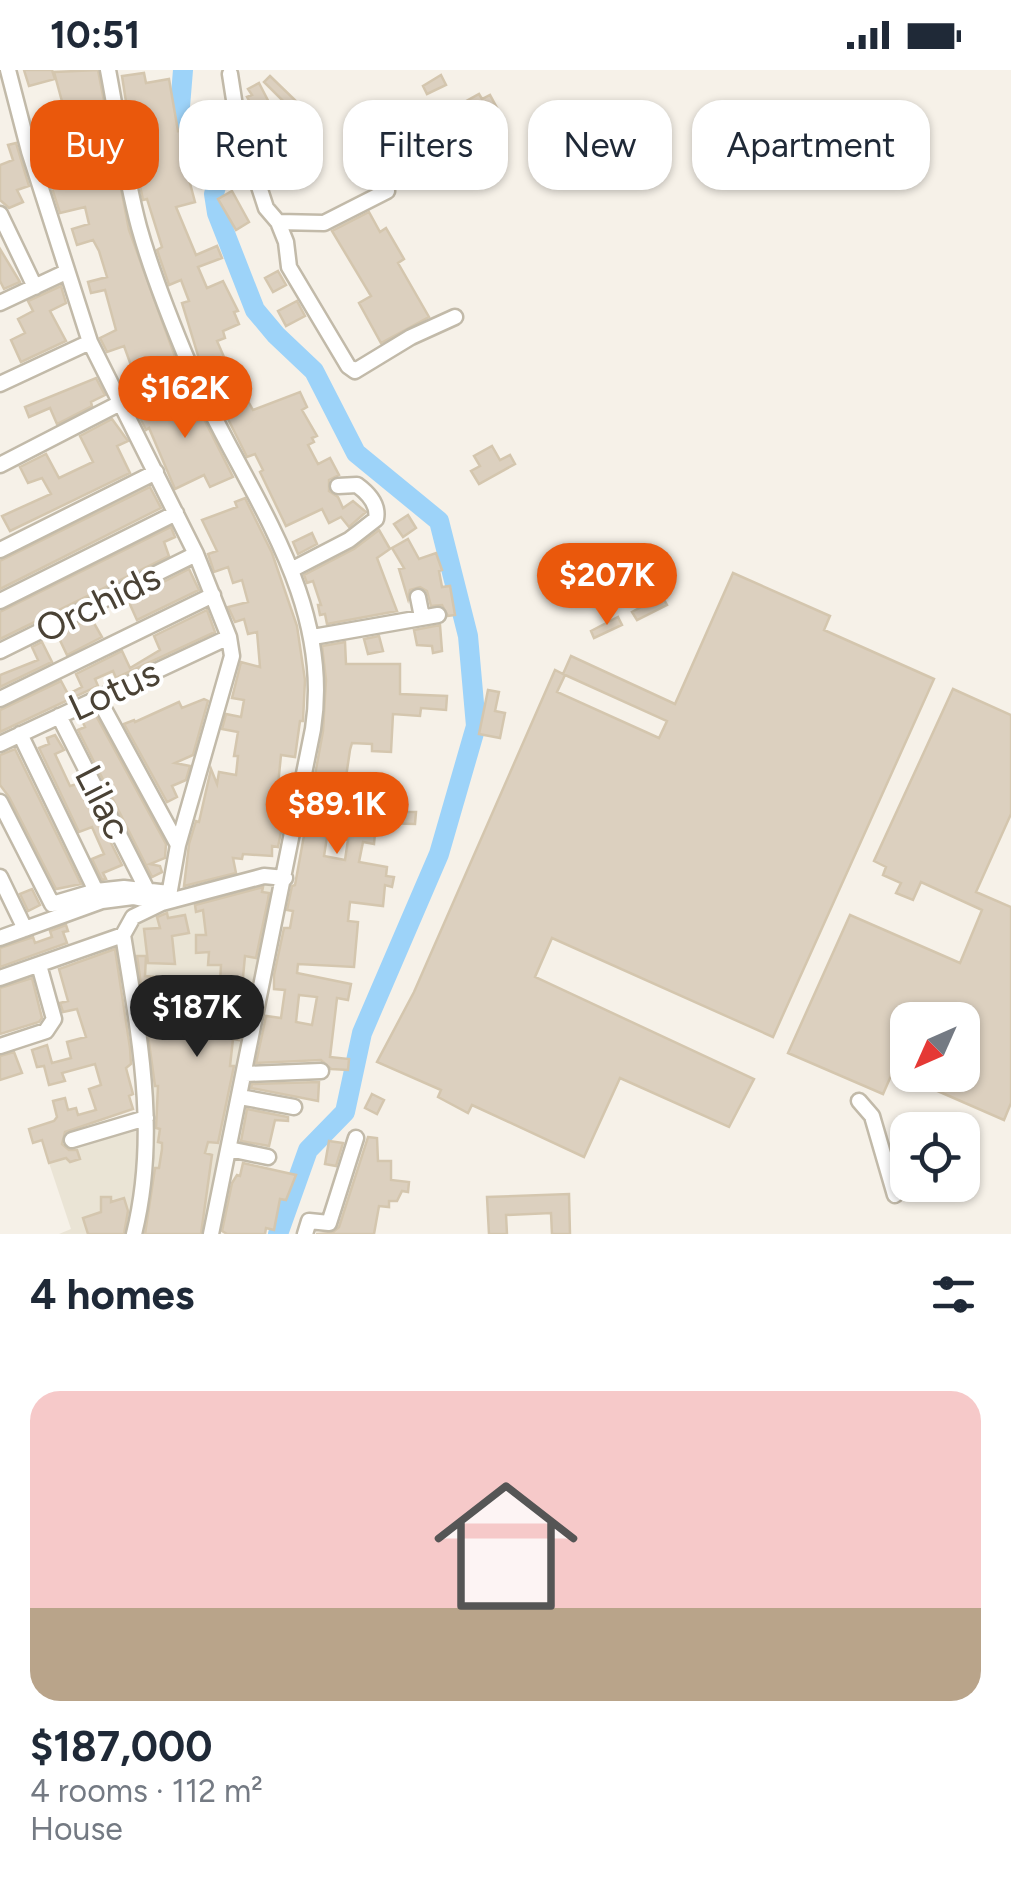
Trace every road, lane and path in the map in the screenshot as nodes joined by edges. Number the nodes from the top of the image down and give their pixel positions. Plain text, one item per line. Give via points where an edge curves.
1 (8, 70) edge
2 (108, 70) edge
3 (230, 74) dead end
4 (387, 191) dead end
5 (0, 214) edge
6 (278, 222) junction
7 (66, 272) junction
8 (35, 287) junction
9 (0, 303) edge
10 (456, 317) dead end
11 (90, 342) junction
12 (186, 375) junction
13 (0, 384) edge
14 (122, 404) junction
15 (0, 465) edge
16 (156, 472) junction
17 (338, 486) dead end
18 (176, 513) junction
19 (0, 550) edge
20 (196, 554) junction
21 (291, 570) junction
22 (213, 595) junction
23 (418, 596) dead end
24 (0, 601) edge
25 (438, 615) dead end
26 (422, 617) junction
27 (229, 637) junction
28 (313, 638) junction
29 (0, 652) edge
30 (98, 698) junction
31 (0, 699) edge
32 (59, 716) junction
33 (20, 734) junction
34 (0, 744) edge
35 (0, 802) edge
36 (178, 844) junction
37 (0, 877) edge
38 (284, 878) junction
39 (146, 888) junction
40 (96, 891) junction
41 (166, 899) junction
42 (24, 930) junction
43 (123, 935) junction
44 (0, 938) edge
45 (39, 965) junction
46 (0, 978) edge
47 (0, 1046) edge
48 (321, 1070) dead end
49 (245, 1074) junction
50 (240, 1097) junction
51 (859, 1101) dead end
52 (294, 1107) dead end
53 (146, 1118) junction
54 (356, 1138) dead end
55 (72, 1140) dead end
56 (229, 1149) junction
57 (268, 1157) dead end
58 (890, 1178) edge
59 (134, 1234) edge
60 (211, 1234) edge
61 (305, 1234) edge

1 - 7 street
2 - 12 street via 140,232
3 - 6 street via 254,175
4 - 6 street via 324,223
5 - 8 street
6 - 10 street via 297,285 355,371
7 - 8 street
7 - 11 street
8 - 9 street
11 - 13 street
11 - 14 street
12 - 14 street
12 - 21 street
14 - 15 street
14 - 16 street
16 - 18 street
16 - 19 street
17 - 21 street via 357,484 368,493 376,519
18 - 20 street
18 - 24 street
20 - 22 street
20 - 29 street, Orchids
21 - 28 street
22 - 27 street
22 - 31 street
23 - 26 street
25 - 26 street
26 - 28 street
27 - 30 street, Lotus
27 - 36 street via 232,656
28 - 38 street via 318,693
30 - 32 street, Lotus
30 - 36 street
32 - 33 street, Lotus
32 - 39 street, Lilac
33 - 34 street, Lotus
33 - 40 street
35 - 40 street via 52,904
36 - 41 street
37 - 42 street
38 - 41 street via 264,876
38 - 49 street
39 - 40 street
39 - 41 street
41 - 42 street via 102,900
41 - 43 street via 133,918
42 - 44 street
43 - 45 street
43 - 53 street
45 - 46 street
45 - 47 street via 52,1026
48 - 49 street
49 - 50 street
50 - 52 street
50 - 56 street
51 - 58 street via 872,1116
53 - 55 street
53 - 59 street
54 - 61 street via 329,1223 309,1221
56 - 57 street
56 - 60 street

